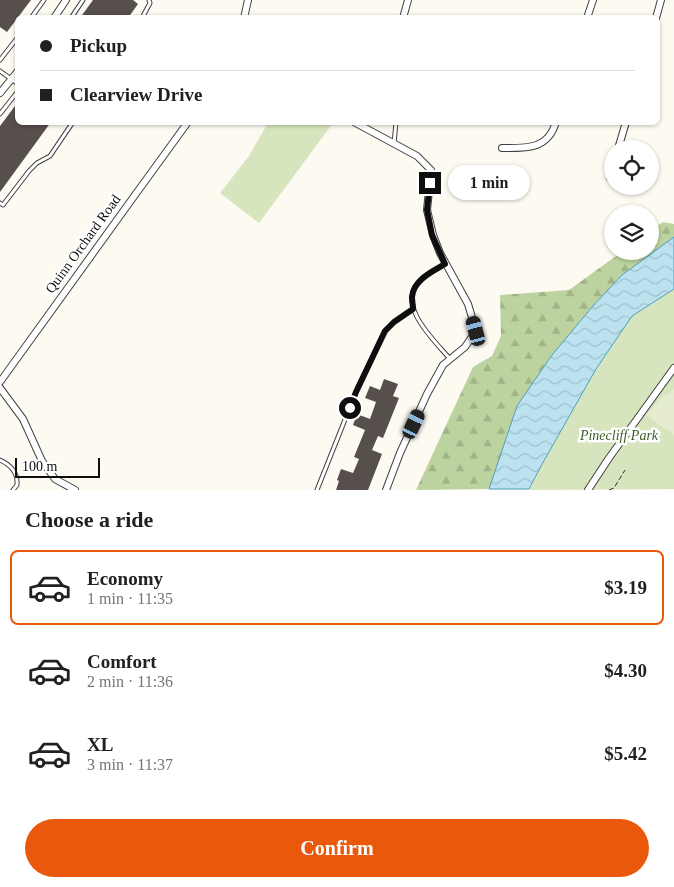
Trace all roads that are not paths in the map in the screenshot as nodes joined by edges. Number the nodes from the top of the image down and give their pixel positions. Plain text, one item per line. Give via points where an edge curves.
1 (44, 0) edge
2 (66, 0) edge
3 (84, 0) edge
4 (150, 0) edge
5 (248, 0) edge
6 (408, 0) edge
7 (593, 0) edge
8 (661, 0) edge
9 (33, 15) edge
10 (56, 15) edge
11 (73, 15) edge
12 (144, 15) edge
13 (245, 15) edge
14 (405, 15) edge
15 (588, 15) edge
16 (657, 15) edge
17 (15, 41) edge
18 (0, 60) edge
19 (0, 71) edge
20 (15, 81) edge
21 (0, 93) edge
22 (15, 94) edge
23 (0, 114) edge
24 (71, 125) edge
25 (186, 125) edge
26 (359, 125) edge
27 (396, 125) edge
28 (555, 125) edge
29 (625, 125) edge
30 (621, 140) edge
31 (394, 144) junction
32 (502, 148) dead end
33 (0, 203) edge
34 (445, 264) junction
35 (413, 309) junction
36 (450, 359) junction
37 (674, 368) edge
38 (0, 382) edge
39 (0, 388) edge
40 (0, 460) edge
41 (13, 490) edge
42 (75, 490) edge
43 (317, 490) edge
44 (386, 490) edge
45 (588, 490) edge

1 - 9 lane
2 - 10 street
3 - 11 lane
4 - 12 lane
5 - 13 street
6 - 14 street
7 - 15 street
8 - 16 street
17 - 18 lane
19 - 20 lane
20 - 21 street
22 - 23 lane
24 - 33 lane via 50,156 37,163 3,205
25 - 38 street, Quinn Orchard Road
26 - 31 street
27 - 31 lane
28 - 32 street via 550,138 537,146
29 - 30 street
31 - 34 street via 416,156 431,170 427,210 432,235
34 - 35 lane via 429,273 414,289
34 - 36 street via 468,304 476,331 465,347
35 - 36 lane via 422,327
35 - 43 lane via 385,331 356,392
36 - 44 street via 443,365 427,394
37 - 45 street
39 - 42 street via 23,419 42,461 55,479
40 - 41 lane via 17,475 17,486

